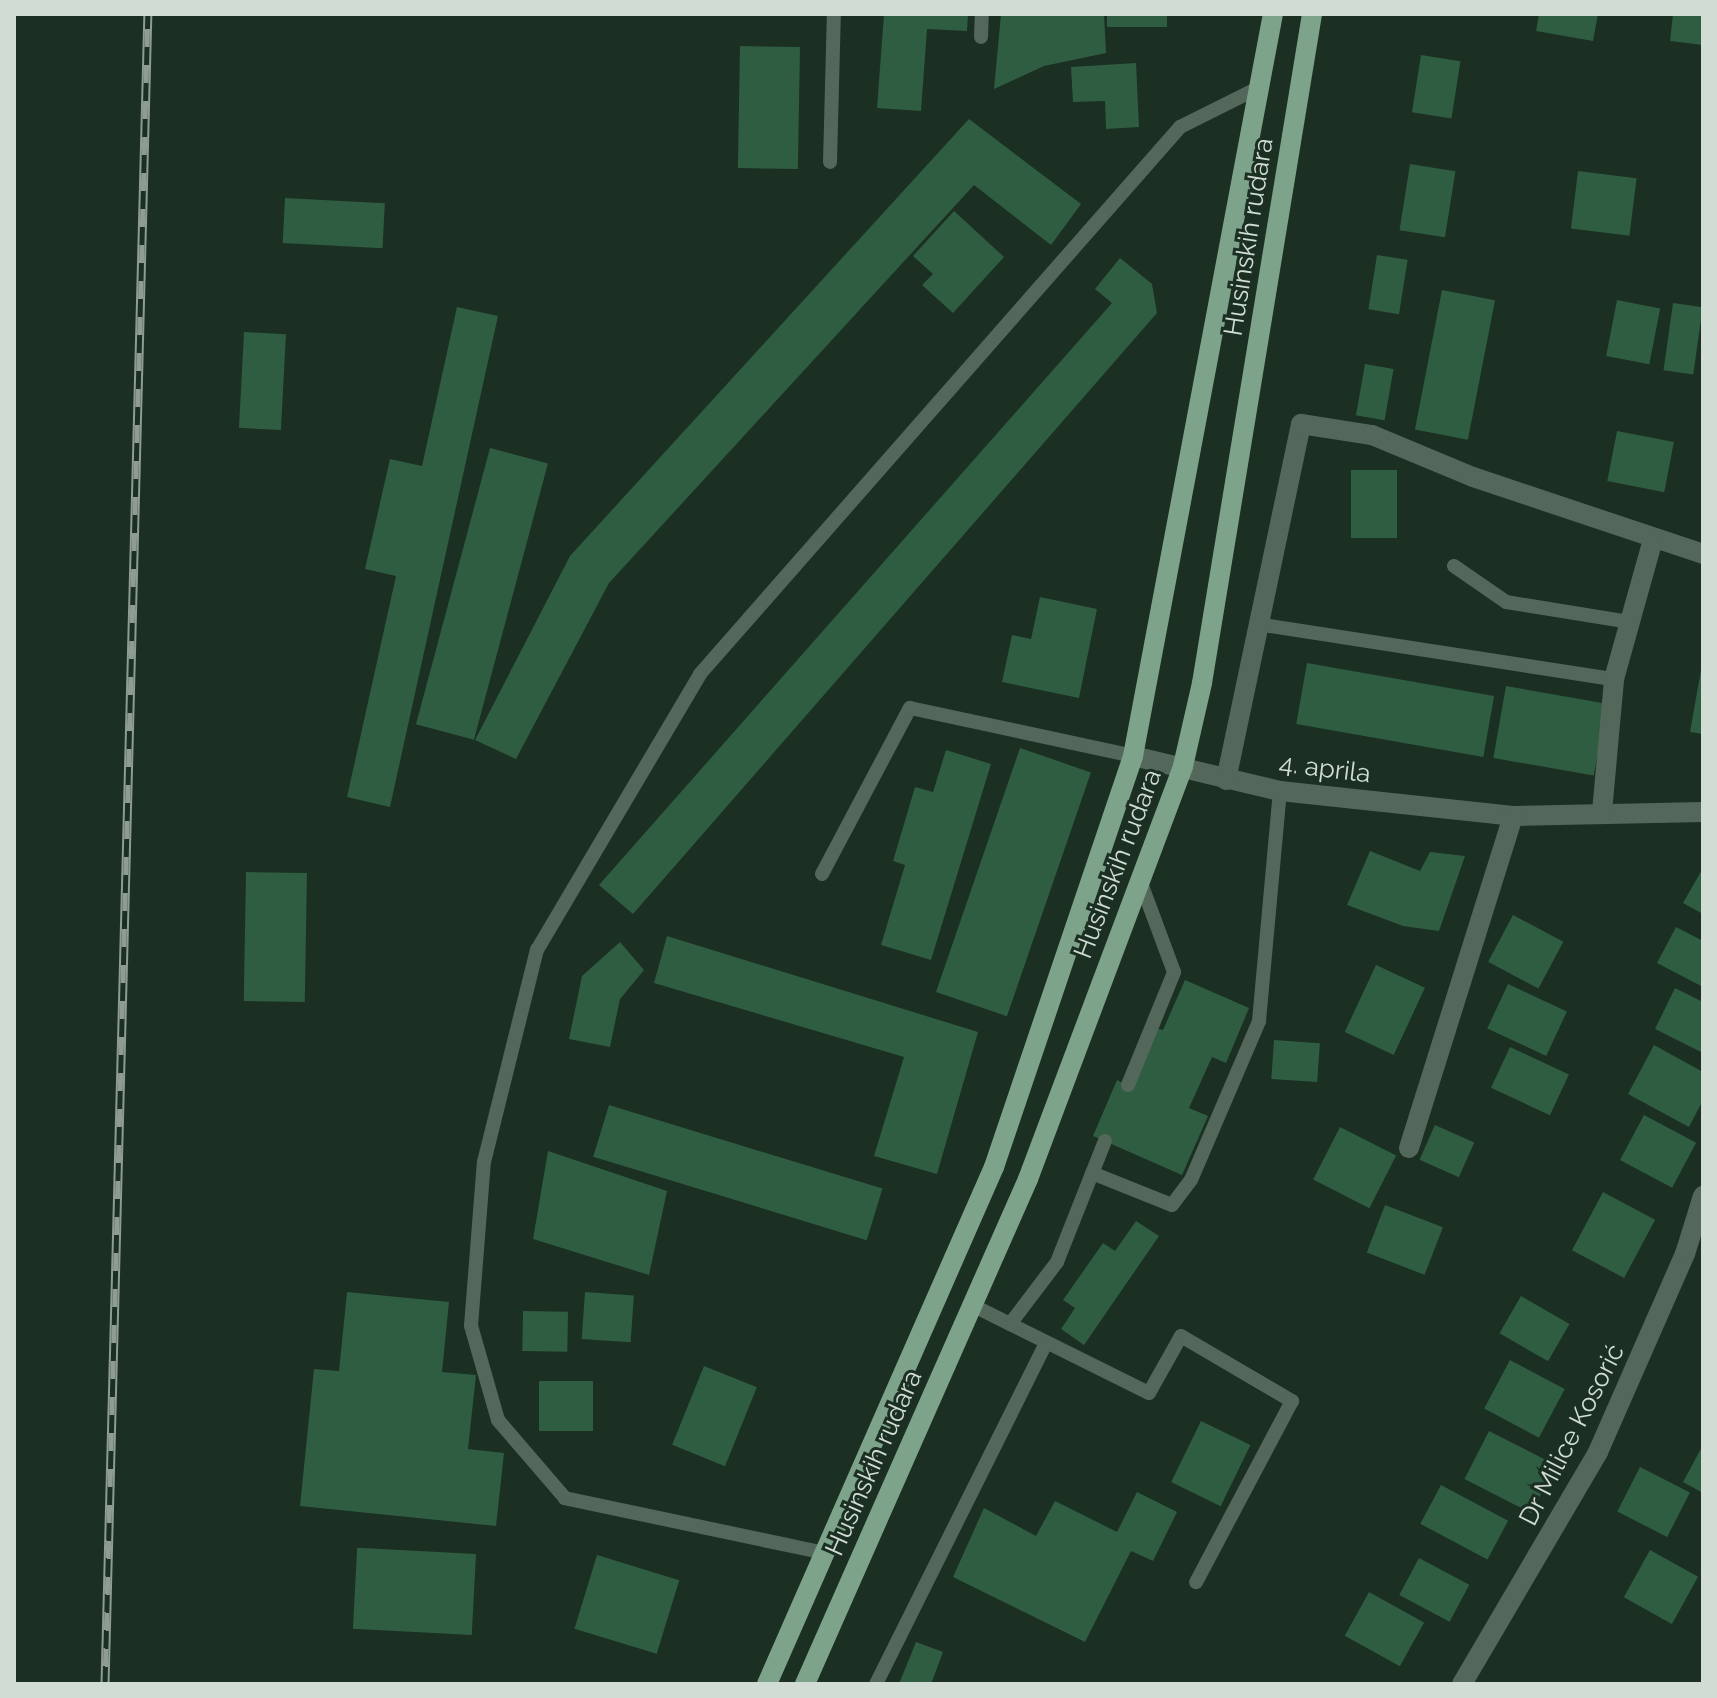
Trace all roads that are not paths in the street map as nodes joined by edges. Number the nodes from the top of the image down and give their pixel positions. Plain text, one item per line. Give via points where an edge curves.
1 (834, 14) edge
2 (982, 14) edge
3 (1273, 14) edge
4 (1312, 14) edge
5 (981, 37) dead end
6 (1260, 87) junction
7 (830, 162) dead end
8 (1653, 539) junction
9 (1703, 554) edge
10 (1454, 566) dead end
11 (1630, 622) junction
12 (1257, 624) junction
13 (1614, 679) junction
14 (1133, 756) junction
15 (1183, 766) junction
16 (1226, 780) junction
17 (1280, 791) junction
18 (1602, 812) junction
19 (1703, 812) edge
20 (1513, 816) junction
21 (822, 874) dead end
22 (1139, 878) junction
23 (1128, 1085) dead end
24 (1105, 1141) dead end
25 (1409, 1148) dead end
26 (1092, 1173) junction
27 (1703, 1196) edge
28 (972, 1305) junction
29 (1010, 1324) junction
30 (1046, 1343) junction
31 (825, 1553) junction
32 (1196, 1582) dead end
33 (767, 1684) edge
34 (805, 1684) edge
35 (876, 1684) edge
36 (1462, 1684) edge

1 - 7 lane
2 - 5 lane
3 - 6 main road, Husinskih rudara
4 - 15 main road, Husinskih rudara via 1202,683
6 - 14 main road, Husinskih rudara
6 - 31 lane via 1180,127 700,674 537,950 484,1162 471,1326 498,1420 565,1498
8 - 9 street
8 - 11 street
8 - 12 street via 1372,435 1301,424
10 - 11 lane via 1506,602
11 - 13 street
12 - 13 lane
12 - 16 street
13 - 18 street
14 - 15 street, 4. aprila
14 - 21 lane via 910,708
14 - 31 main road, Husinskih rudara via 994,1167
15 - 16 street, 4. aprila
15 - 22 main road, Husinskih rudara
16 - 17 street, 4. aprila
17 - 20 street, 4. aprila
17 - 26 lane via 1259,1021 1191,1180 1172,1205
18 - 19 street, 4. aprila
18 - 20 street, 4. aprila
20 - 25 street
22 - 23 lane via 1174,972
22 - 28 main road, Husinskih rudara via 1028,1179
24 - 26 lane
26 - 29 lane via 1057,1262
27 - 36 street, Dr Milice Kosorić via 1685,1254 1598,1452
28 - 29 lane
28 - 34 main road, Husinskih rudara
29 - 30 lane
30 - 32 lane via 1149,1393 1181,1336 1292,1401
30 - 35 lane
31 - 33 main road, Husinskih rudara

